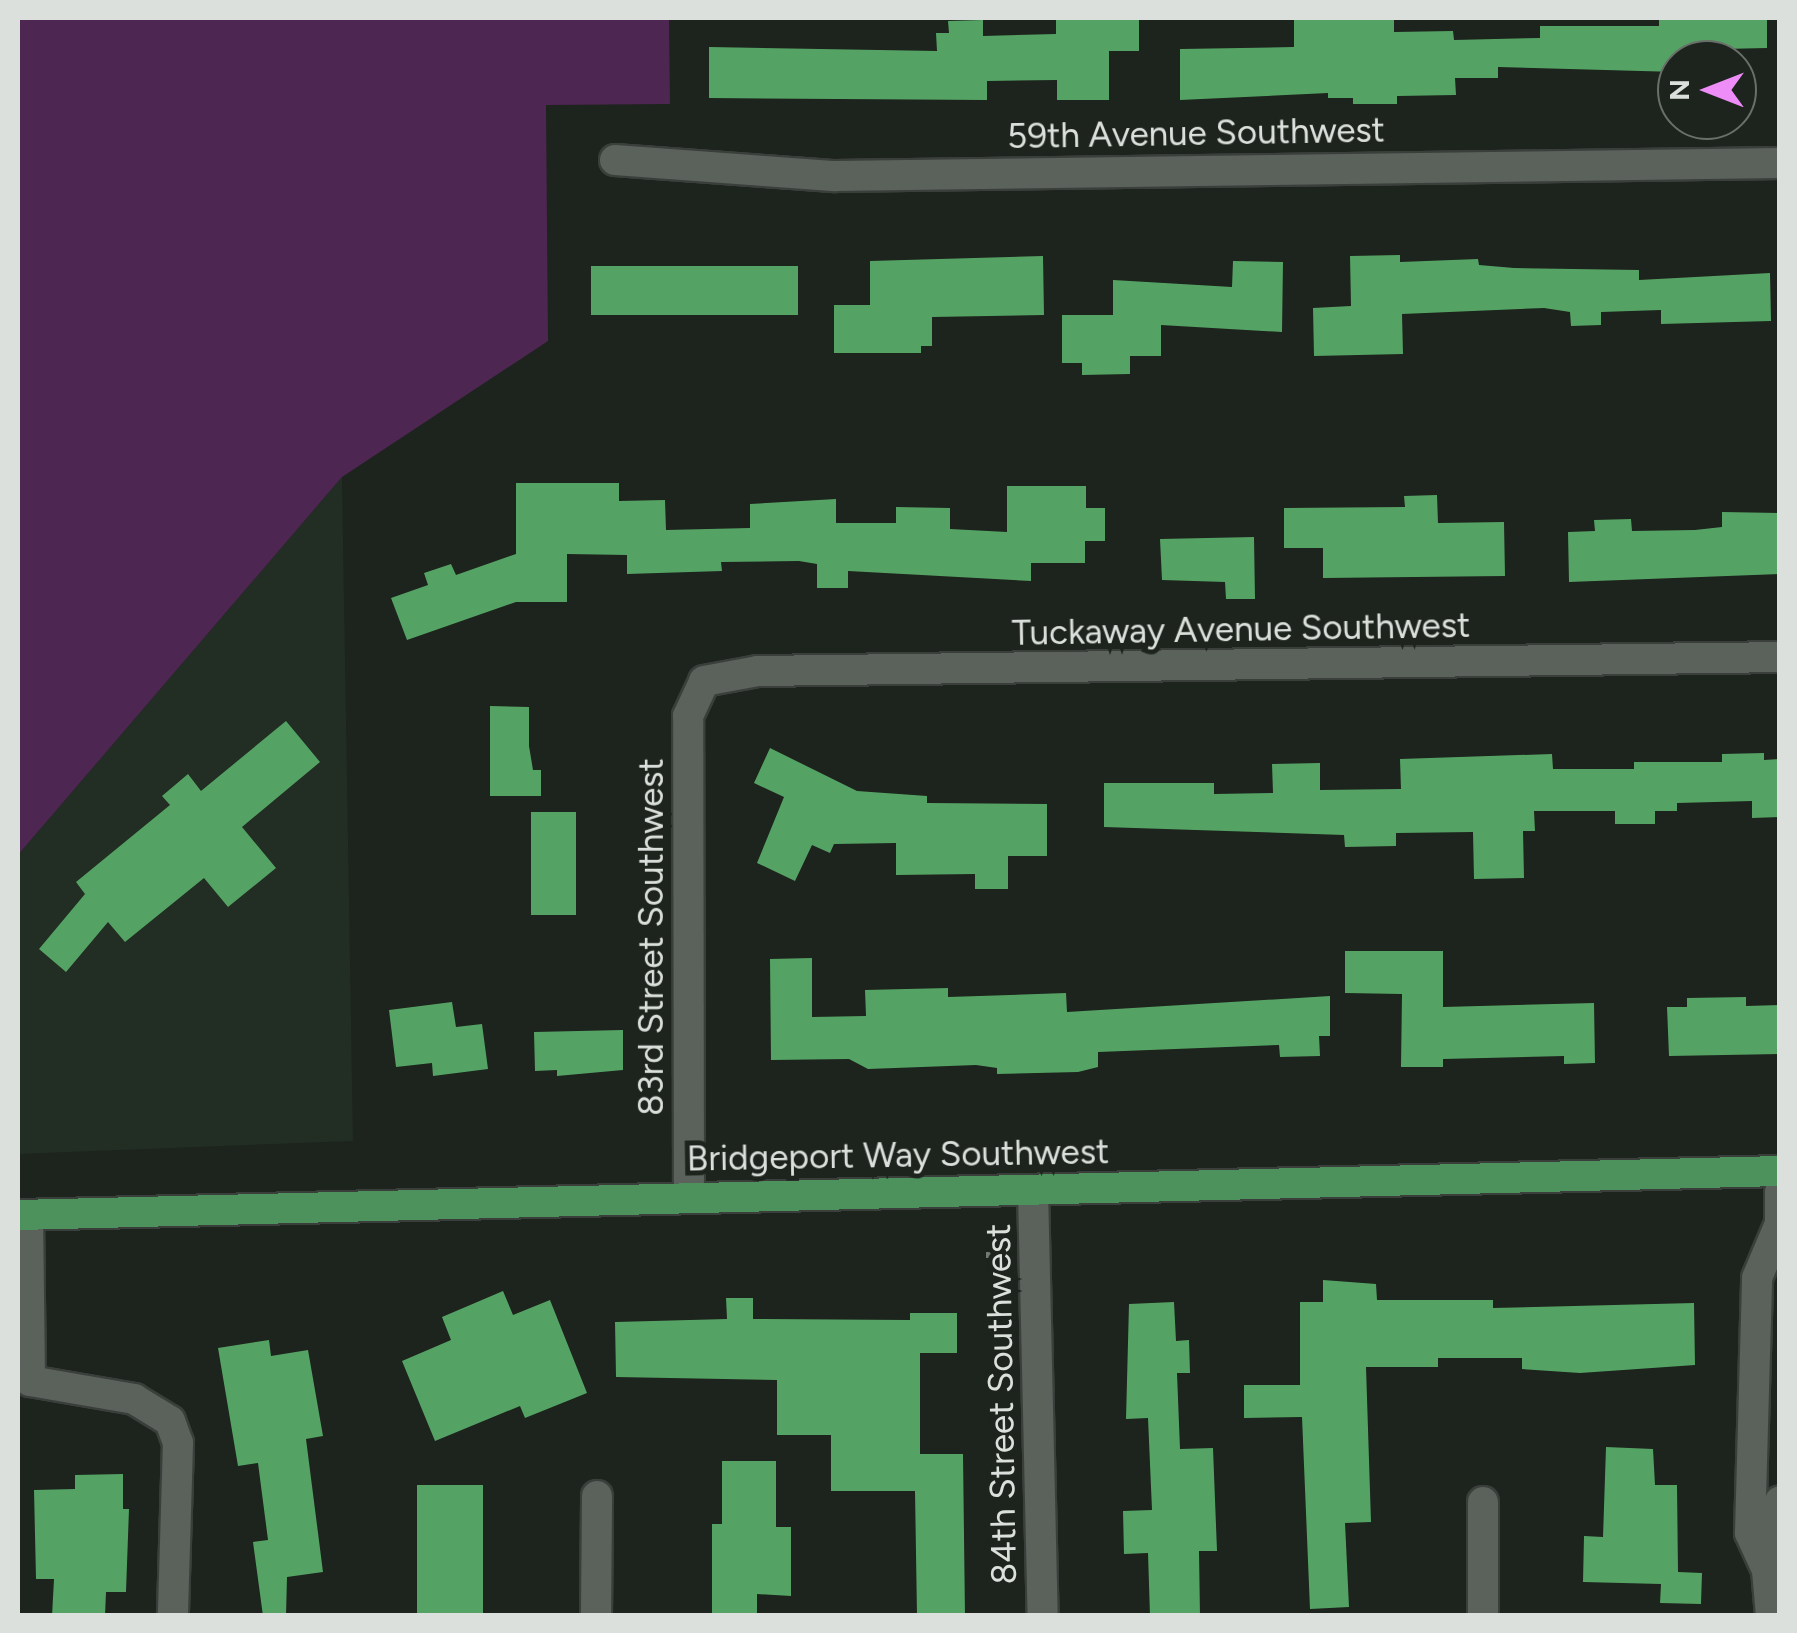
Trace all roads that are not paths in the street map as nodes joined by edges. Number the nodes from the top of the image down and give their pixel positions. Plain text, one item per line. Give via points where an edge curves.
1 (615, 160) dead end
2 (1780, 163) edge
3 (1780, 657) edge
4 (704, 681) joint
5 (1780, 1171) edge
6 (1033, 1190) junction
7 (1780, 1191) edge
8 (689, 1198) junction
9 (23, 1215) edge
10 (1779, 1230) edge
11 (24, 1382) edge
12 (1766, 1433) edge
13 (597, 1496) dead end
14 (1780, 1501) edge
15 (1484, 1502) dead end
16 (1767, 1570) junction
17 (172, 1616) edge
18 (596, 1616) edge
19 (1044, 1616) edge
20 (1482, 1616) edge
21 (1771, 1616) edge

1 - 2 street, 59th Avenue Southwest via 835,176
3 - 4 street, Tuckaway Avenue Southwest via 758,672
4 - 8 street, 83rd Street Southwest via 688,716
5 - 6 main road, Bridgeport Way Southwest
6 - 8 main road, Bridgeport Way Southwest
6 - 19 street, 84th Street Southwest
7 - 10 street
8 - 9 main road, Bridgeport Way Southwest
9 - 11 street
10 - 12 street via 1758,1278
11 - 17 street via 134,1400 170,1421 178,1443
12 - 16 street via 1750,1532
13 - 18 street
14 - 16 street
15 - 20 street
16 - 21 street

